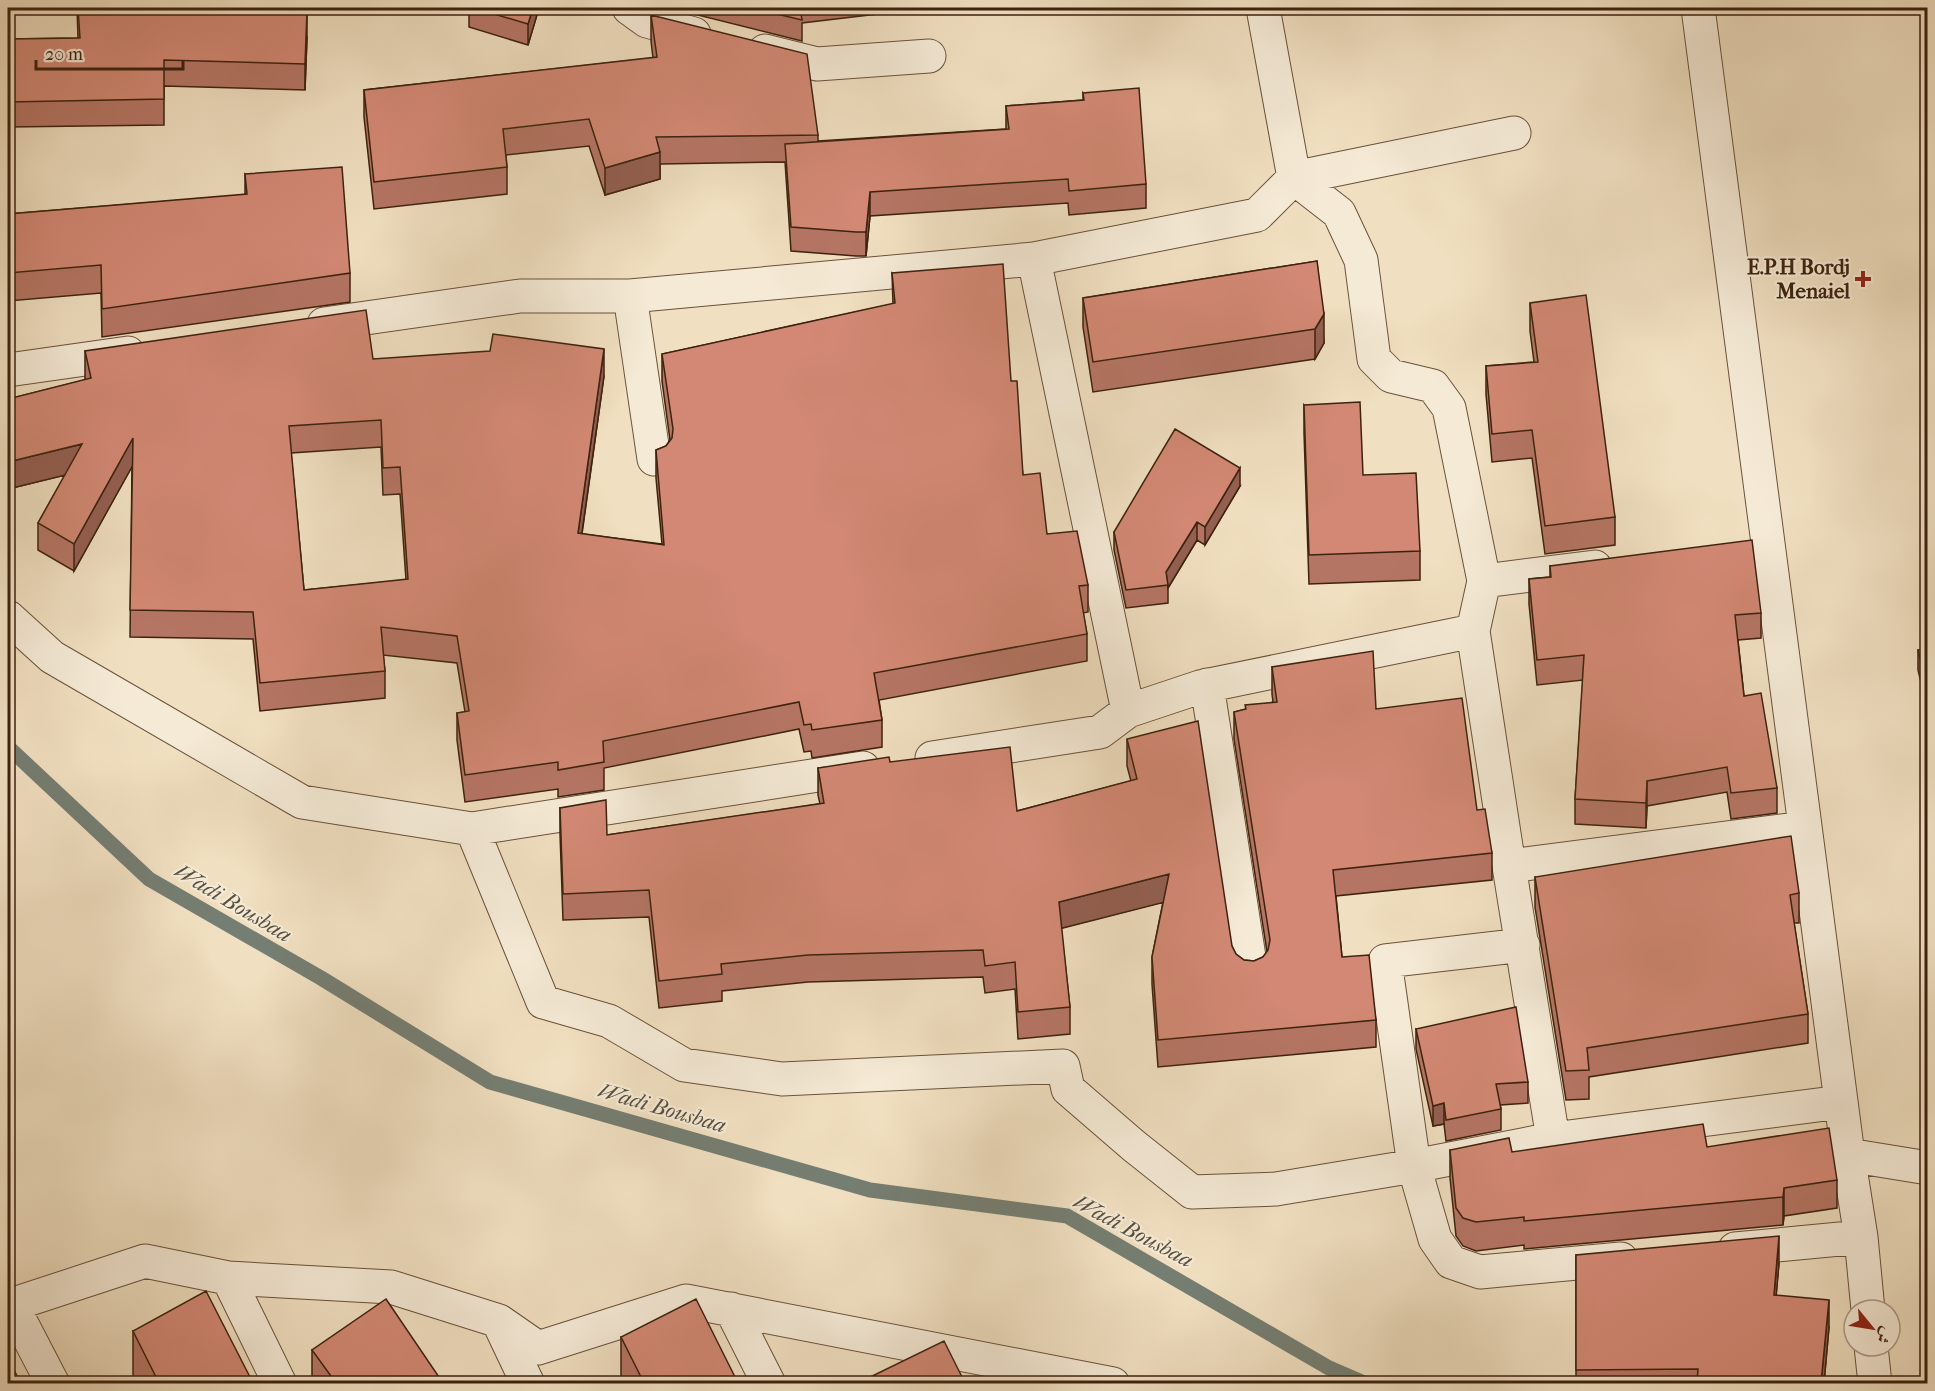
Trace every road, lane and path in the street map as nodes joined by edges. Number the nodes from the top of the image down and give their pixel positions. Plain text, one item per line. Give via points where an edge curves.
1 (630, 8) edge
2 (1263, 8) edge
3 (1698, 8) edge
4 (929, 56) dead end
5 (1514, 133) dead end
6 (1293, 178) junction
7 (1034, 259) junction
8 (630, 296) junction
9 (299, 328) edge
10 (159, 348) edge
11 (8, 370) edge
12 (654, 459) edge
13 (1626, 563) edge
14 (1484, 581) junction
15 (8, 617) edge
16 (1473, 631) junction
17 (1207, 686) junction
18 (1128, 711) junction
19 (1805, 828) junction
20 (472, 829) junction
21 (1509, 866) junction
22 (1523, 945) junction
23 (1251, 970) edge
24 (1841, 1102) junction
25 (1553, 1139) junction
26 (1848, 1155) junction
27 (1414, 1166) junction
28 (1928, 1168) edge
29 (1861, 1237) junction
30 (1706, 1251) edge
31 (1647, 1257) edge
32 (228, 1278) junction
33 (1867, 1298) edge
34 (10, 1306) edge
35 (731, 1309) junction
36 (499, 1321) junction
37 (1872, 1358) edge
38 (53, 1383) edge
39 (280, 1383) edge
40 (528, 1383) edge
41 (769, 1383) edge
42 (1113, 1383) edge
43 (1875, 1383) edge

1 - 4 street via 647,21 817,64
2 - 6 street
3 - 19 street via 1756,546
5 - 6 street
6 - 7 street via 1257,215
6 - 14 street via 1339,213 1361,260 1374,359 1391,376 1433,386 1449,408
7 - 8 street
7 - 18 street
8 - 9 street via 520,296
8 - 12 street
10 - 11 street
13 - 14 street
14 - 16 street
15 - 20 street via 52,657 302,802
16 - 17 street
16 - 21 street
17 - 18 street
17 - 23 street
18 - 20 street via 1100,732
19 - 21 street
19 - 24 street
20 - 27 street via 543,1002 609,1021 684,1065 782,1079 1063,1066 1068,1089 1192,1192 1276,1189
21 - 22 street
22 - 25 street
22 - 27 street via 1385,961
24 - 25 street
24 - 26 street
25 - 27 street
26 - 28 street
26 - 29 street
27 - 31 street via 1435,1239 1450,1262 1480,1272
29 - 30 street
29 - 33 street
32 - 34 street via 145,1261
32 - 36 street via 391,1287
32 - 39 street
34 - 38 street
35 - 36 street via 687,1301 538,1348
35 - 41 street
35 - 42 street
36 - 40 street
37 - 43 street

